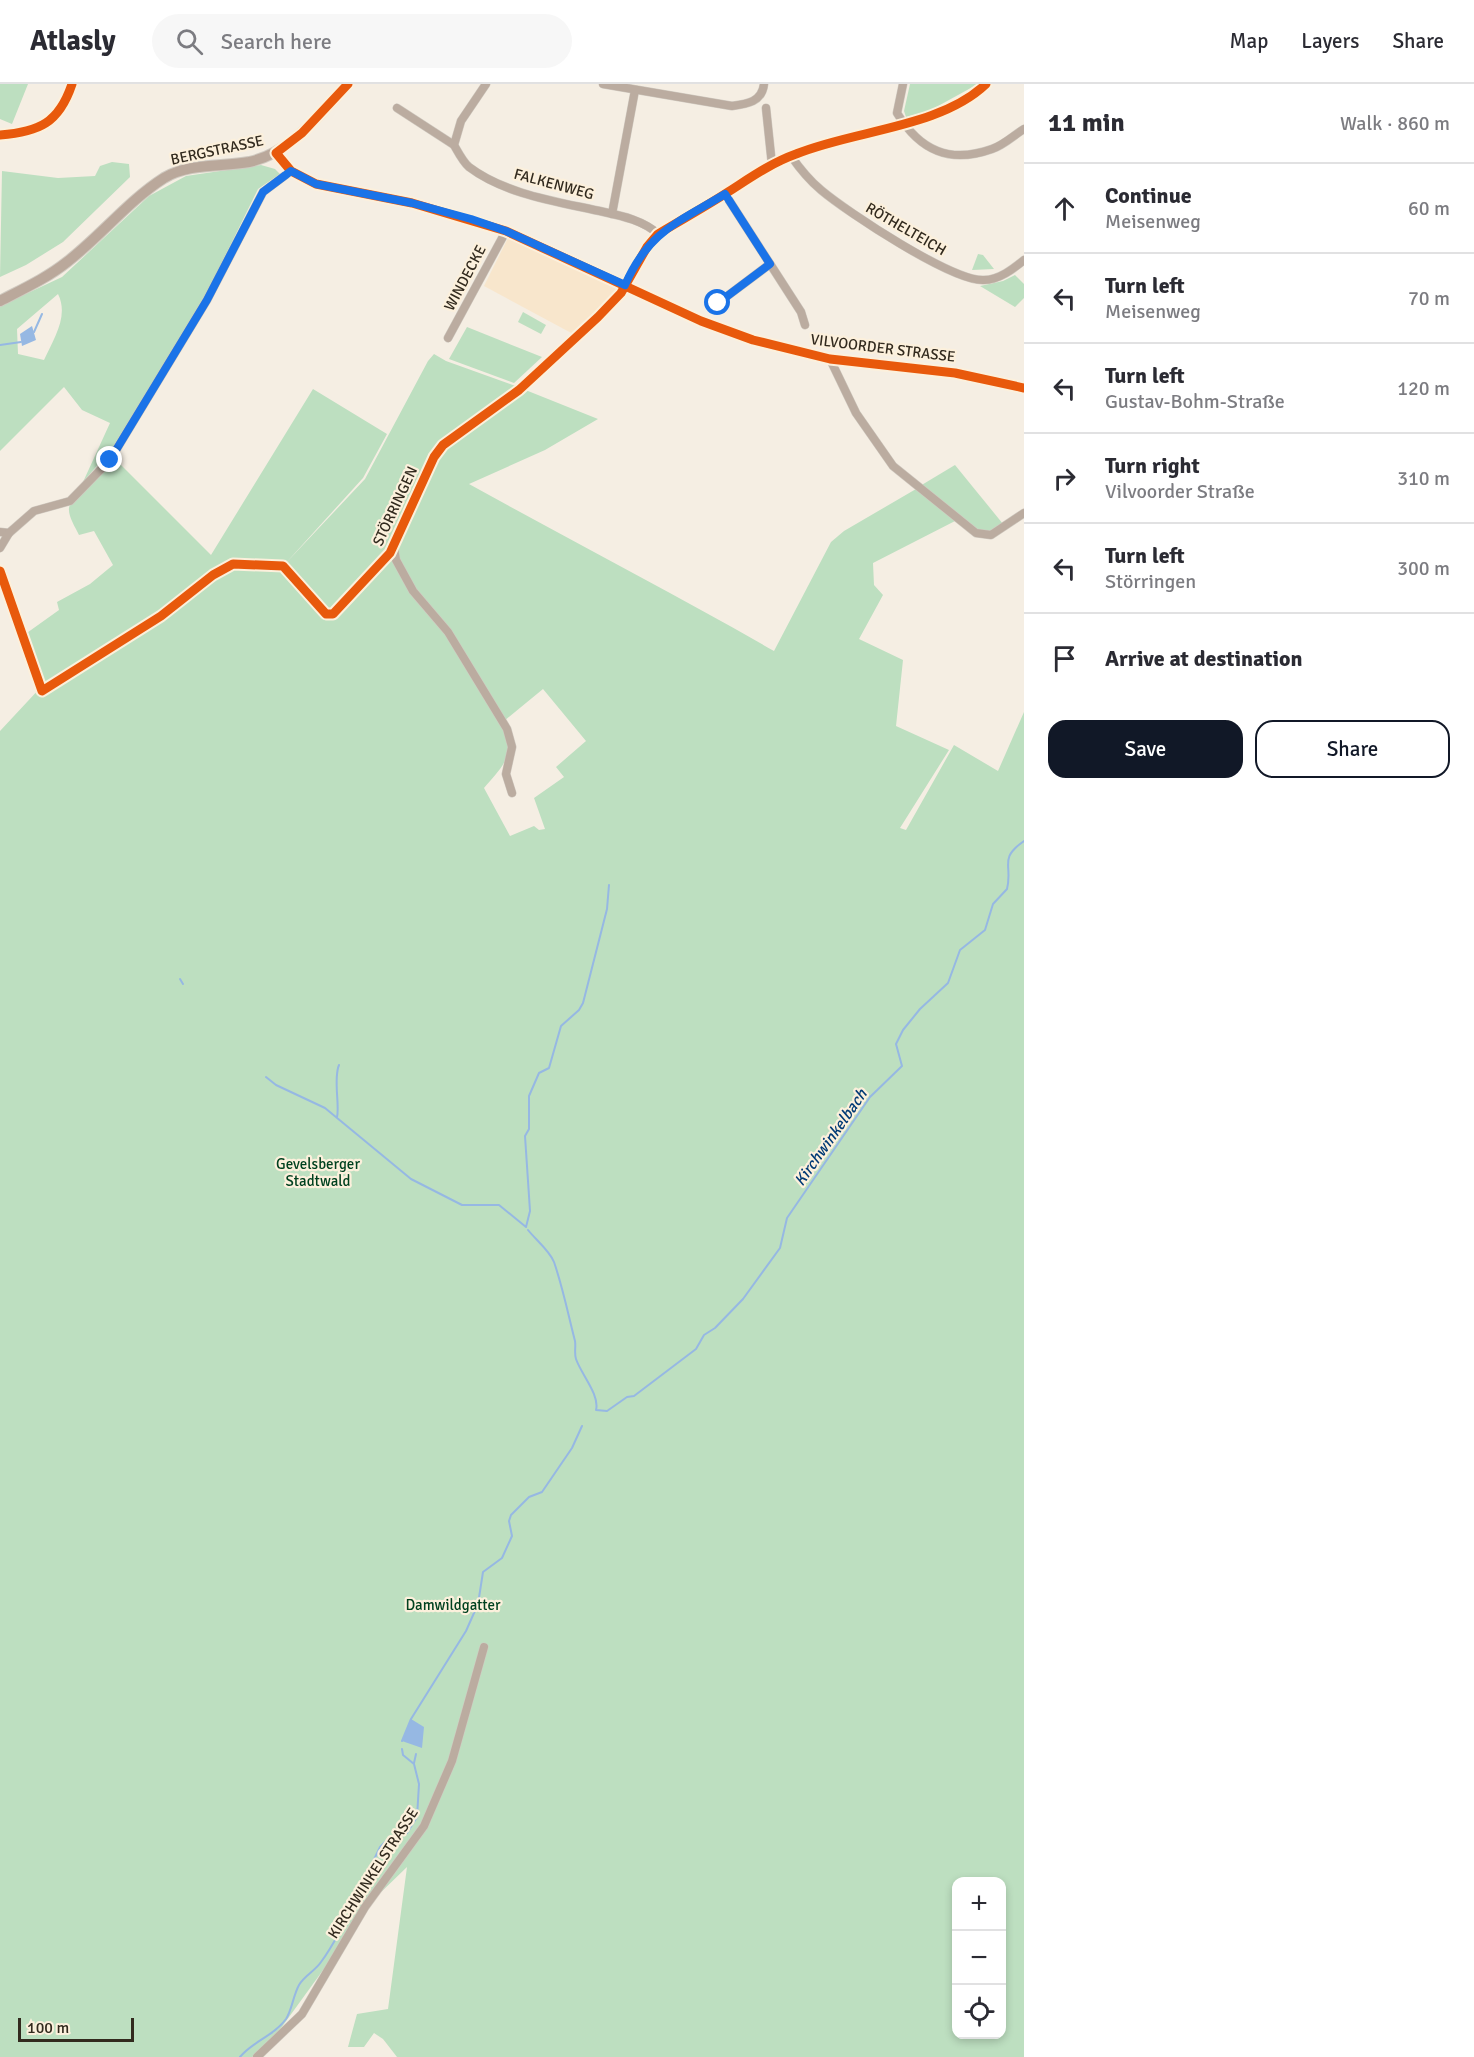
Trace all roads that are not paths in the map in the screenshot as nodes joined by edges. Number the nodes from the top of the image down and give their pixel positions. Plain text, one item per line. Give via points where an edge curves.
1 (72, 84) edge
2 (348, 84) edge
3 (486, 84) edge
4 (603, 84) edge
5 (903, 84) edge
6 (986, 84) edge
7 (763, 87) edge
8 (635, 90) junction
9 (397, 108) dead end
10 (766, 108) dead end
11 (903, 123) junction
12 (46, 125) dead end
13 (1022, 132) edge
14 (454, 145) junction
15 (276, 153) junction
16 (791, 156) junction
17 (772, 165) junction
18 (291, 171) junction
19 (725, 194) junction
20 (612, 214) junction
21 (506, 231) junction
22 (658, 234) junction
23 (1024, 260) edge
24 (770, 264) junction
25 (625, 285) junction
26 (0, 301) edge
27 (718, 303) dead end
28 (805, 325) dead end
29 (448, 338) dead end
30 (830, 359) junction
31 (1024, 388) edge
32 (1024, 513) edge
33 (0, 532) edge
34 (9, 533) junction
35 (394, 547) junction
36 (0, 548) edge
37 (0, 571) edge
38 (512, 793) dead end
39 (484, 1647) dead end
40 (257, 2057) edge

1 - 12 street via 66,102
2 - 15 street, BERGSTRASSE via 302,133
3 - 14 street via 461,121
4 - 8 street
5 - 11 street via 897,113
6 - 11 street via 975,95 930,116
7 - 8 street via 752,103 732,106
8 - 20 street
9 - 14 street, FALKENWEG
10 - 17 street
11 - 13 street via 923,144 942,155 965,156 994,149
11 - 16 street
14 - 20 street, FALKENWEG via 467,166 484,177 534,196
15 - 18 street, VILVOORDER STRASSE
15 - 26 street, BERGSTRASSE via 250,161 196,167 166,177 146,190 66,263
16 - 17 street
16 - 23 street, RÖTHELTEICH via 802,172 851,213 957,274 985,280 1010,271
17 - 19 street
18 - 21 street, VILVOORDER STRASSE via 316,184 412,203
18 - 34 street via 263,192 207,300 110,460 70,501 34,511
19 - 22 street
19 - 24 street
20 - 22 street, FALKENWEG via 649,225
21 - 25 street, VILVOORDER STRASSE
21 - 29 street, WINDECKE
22 - 25 street, STÖRRINGEN via 646,247
24 - 27 street
24 - 28 street via 801,312
25 - 30 street, VILVOORDER STRASSE via 734,334
25 - 35 street, STÖRRINGEN via 598,316 519,390 443,445
30 - 31 street, VILVOORDER STRASSE via 955,372
30 - 32 street via 856,413 893,466 976,534 991,535
33 - 34 street
34 - 36 street
35 - 37 street, STÖRRINGEN via 333,614 326,614 283,566 234,564 213,575 161,616 42,691
35 - 38 street via 396,560 413,591 448,632 507,729 512,747 506,774
39 - 40 street, KIRCHWINKELSTRASSE via 452,1761 423,1826 365,1905 302,2014

